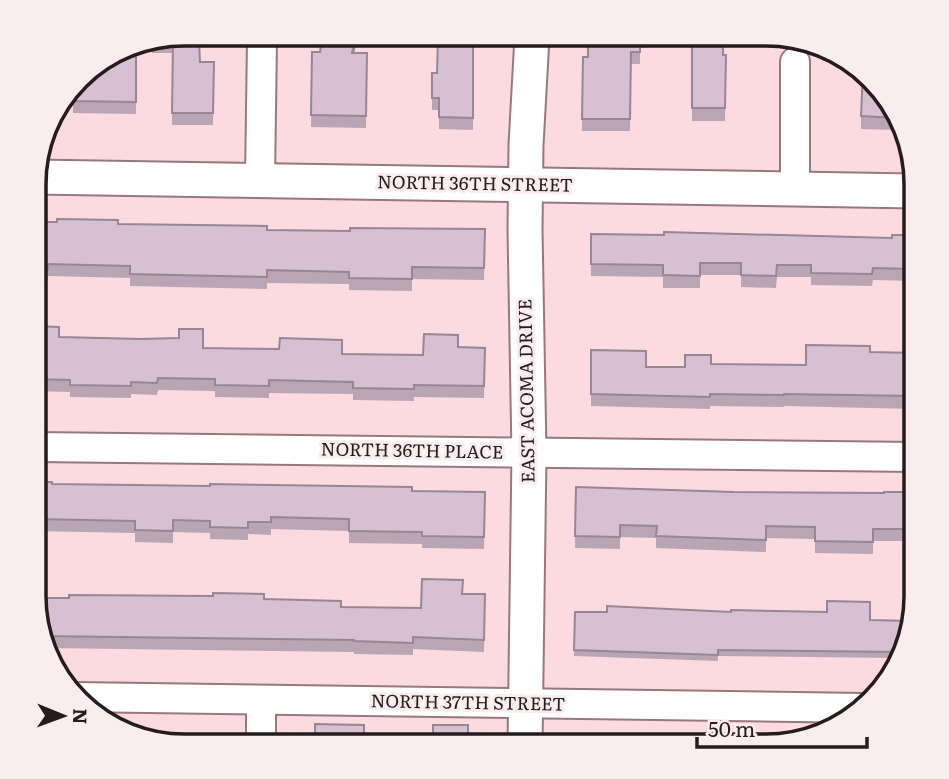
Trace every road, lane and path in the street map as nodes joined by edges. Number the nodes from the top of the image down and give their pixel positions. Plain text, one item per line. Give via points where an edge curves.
1 (262, 46) edge
2 (532, 46) edge
3 (795, 62) dead end
4 (46, 177) edge
5 (260, 180) junction
6 (526, 185) junction
7 (795, 190) junction
8 (903, 191) edge
9 (46, 447) edge
10 (529, 453) junction
11 (904, 457) edge
12 (98, 697) edge
13 (261, 700) junction
14 (525, 704) junction
15 (846, 708) edge
16 (261, 733) edge
17 (525, 734) edge

1 - 5 street
2 - 6 street, EAST ACOMA DRIVE
3 - 7 street
4 - 5 street, NORTH 36TH STREET
5 - 6 street, NORTH 36TH STREET
6 - 7 street, NORTH 36TH STREET
6 - 10 street, EAST ACOMA DRIVE
7 - 8 street, NORTH 36TH STREET
9 - 10 street, NORTH 36TH PLACE
10 - 11 street, NORTH 36TH PLACE
10 - 14 street, EAST ACOMA DRIVE
12 - 13 street, NORTH 37TH STREET
13 - 14 street, NORTH 37TH STREET
13 - 16 street
14 - 15 street, NORTH 37TH STREET
14 - 17 street, EAST ACOMA DRIVE

